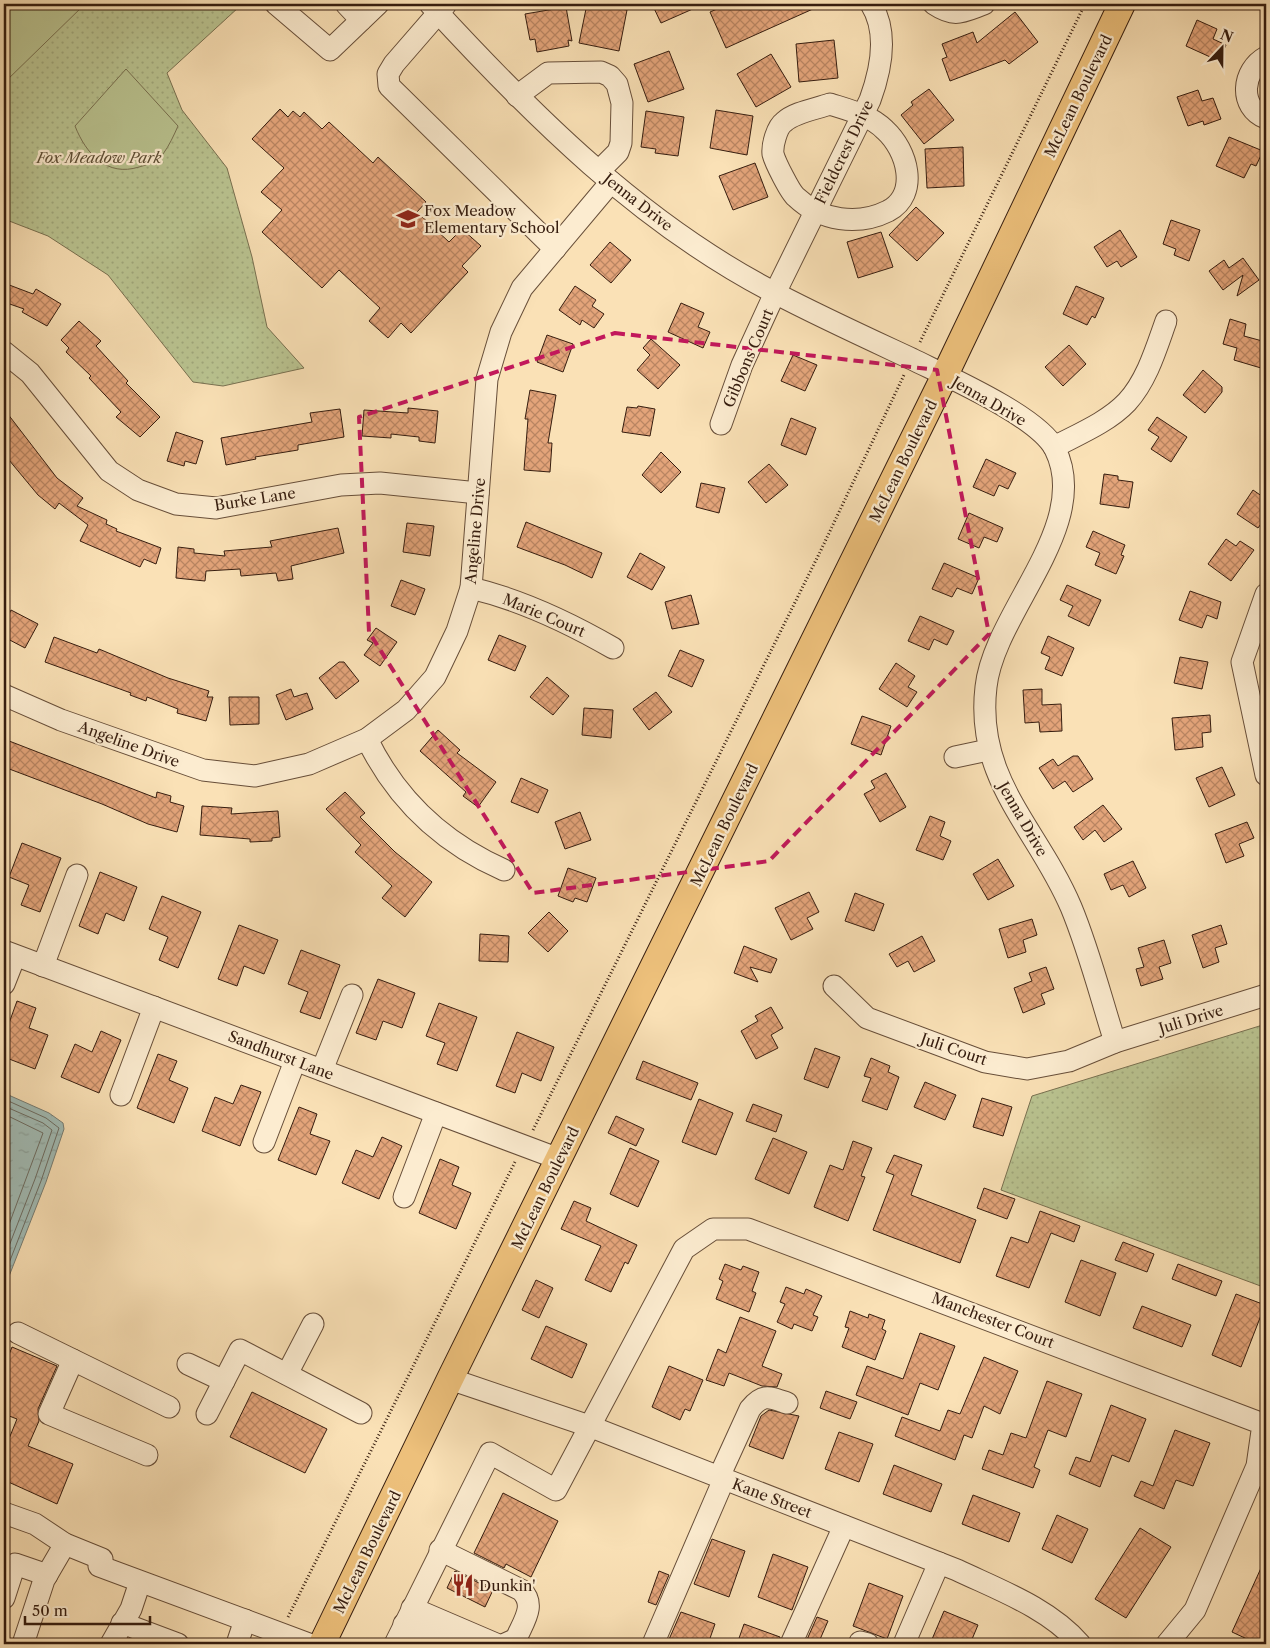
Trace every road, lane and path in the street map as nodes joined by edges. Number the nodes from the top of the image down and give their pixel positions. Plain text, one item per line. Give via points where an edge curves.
1 (276, 4) edge
2 (346, 4) edge
3 (378, 4) edge
4 (934, 4) edge
5 (984, 4) edge
6 (1085, 4) edge
7 (1122, 4) edge
8 (877, 6) edge
9 (438, 7) edge
10 (361, 20) junction
11 (1266, 58) edge
12 (517, 96) junction
13 (863, 115) junction
14 (1266, 118) edge
15 (605, 177) junction
16 (816, 211) junction
17 (555, 250) junction
18 (775, 293) junction
19 (1166, 321) dead end
20 (4, 352) edge
21 (911, 359) junction
22 (945, 375) junction
23 (721, 424) dead end
24 (1054, 447) junction
25 (478, 493) junction
26 (471, 588) junction
27 (1266, 594) edge
28 (613, 648) dead end
29 (4, 695) edge
30 (367, 739) junction
31 (988, 750) junction
32 (955, 757) dead end
33 (1266, 775) edge
34 (504, 870) dead end
35 (77, 875) dead end
36 (10, 953) edge
37 (43, 966) junction
38 (4, 984) edge
39 (834, 986) dead end
40 (1266, 995) edge
41 (352, 996) dead end
42 (154, 1007) junction
43 (1115, 1042) junction
44 (295, 1060) junction
45 (322, 1070) junction
46 (121, 1095) dead end
47 (436, 1114) junction
48 (264, 1142) dead end
49 (524, 1146) junction
50 (559, 1159) junction
51 (404, 1197) dead end
52 (313, 1324) dead end
53 (18, 1333) dead end
54 (74, 1360) junction
55 (188, 1364) dead end
56 (287, 1374) junction
57 (450, 1379) junction
58 (224, 1381) junction
59 (787, 1403) dead end
60 (169, 1406) dead end
61 (361, 1413) dead end
62 (206, 1414) dead end
63 (589, 1426) junction
64 (147, 1455) dead end
65 (722, 1478) junction
66 (4, 1512) edge
67 (844, 1526) junction
68 (65, 1544) junction
69 (440, 1550) junction
70 (939, 1563) junction
71 (48, 1574) junction
72 (140, 1582) junction
73 (4, 1598) edge
74 (408, 1616) junction
75 (244, 1620) junction
76 (122, 1623) junction
77 (280, 1634) junction
78 (23, 1644) edge
79 (111, 1644) edge
80 (178, 1644) edge
81 (237, 1644) edge
82 (309, 1644) edge
83 (322, 1644) edge
84 (395, 1644) edge
85 (450, 1644) edge
86 (496, 1644) edge
87 (505, 1644) edge
88 (653, 1644) edge
89 (791, 1644) edge
90 (904, 1644) edge
91 (1080, 1644) edge
92 (1167, 1644) edge

1 - 10 street via 330,50
2 - 10 street
3 - 10 street
4 - 5 street via 956,14
6 - 21 path
7 - 22 main road, McLean Boulevard
8 - 13 street, Fieldcrest Drive via 882,55 875,87
9 - 12 street, Jenna Drive
9 - 17 street via 394,64 388,74 389,86
11 - 14 street via 1250,71 1246,91 1254,110
12 - 15 street, Jenna Drive
12 - 15 street, Angeline Drive via 548,73 601,72 610,76 617,84 622,103 621,143
13 - 16 street, Fieldcrest Drive
13 - 16 street via 830,104 783,122 777,133 773,153 789,187 796,197
13 - 16 street via 885,130 895,143 906,165 908,190 903,200 889,210 862,220 840,220
15 - 17 street, Angeline Drive
15 - 18 street, Jenna Drive via 710,255
16 - 18 street, Fieldcrest Drive
17 - 25 street, Angeline Drive via 522,288 501,332 487,379
18 - 21 street, Jenna Drive
18 - 23 street, Gibbons Court via 742,365
19 - 24 street via 1152,362 1127,401 1099,423
20 - 25 street, Burke Lane via 30,373 109,471 138,490 176,504 216,508 341,484 380,483
21 - 22 street, Jenna Drive
21 - 49 path via 794,604
22 - 24 street, Jenna Drive via 1013,411
22 - 50 main road, McLean Boulevard
24 - 31 street, Jenna Drive via 1064,483 1060,520 999,645 986,682 984,718
25 - 26 street, Angeline Drive
26 - 28 street, Marie Court via 508,597 542,611
26 - 30 street, Angeline Drive via 457,631 435,677 406,710
27 - 33 street via 1242,662
29 - 30 street, Angeline Drive via 61,720 203,770 255,776 309,764
30 - 34 street via 380,765 422,817 460,847
31 - 32 street
31 - 43 street, Jenna Drive via 1005,791 1056,875 1072,910
35 - 37 street
36 - 37 street, Sandhurst Lane
36 - 38 street
37 - 42 street, Sandhurst Lane
39 - 43 street, Juli Court via 868,1018 984,1062 1027,1068 1069,1061
40 - 43 street, Juli Drive
41 - 45 street
42 - 44 street, Sandhurst Lane
42 - 46 street
44 - 45 street, Sandhurst Lane
44 - 48 street
45 - 47 street, Sandhurst Lane
47 - 49 street, Sandhurst Lane
47 - 51 street
49 - 50 street, Sandhurst Lane
49 - 77 path
50 - 57 main road, McLean Boulevard
52 - 56 street
53 - 54 street
54 - 60 street
54 - 64 street via 49,1414
55 - 58 street
56 - 58 street via 240,1350
56 - 61 street
57 - 63 street, Kane Street
57 - 83 main road, McLean Boulevard
58 - 62 street
59 - 65 street via 765,1397 758,1399 750,1409
63 - 65 street, Kane Street
63 - 69 street via 556,1490 490,1453
63 - 92 street, Manchester Court via 684,1248 713,1229 748,1229 1187,1393 1263,1424 1257,1466 1195,1610
65 - 67 street, Kane Street
65 - 88 street
66 - 68 street via 35,1524
67 - 70 street, Kane Street
67 - 89 street
68 - 71 street
68 - 72 street
69 - 74 street
69 - 87 street via 521,1590 528,1597 530,1606 516,1639
70 - 90 street
70 - 91 street, Kane Street via 1016,1598 1067,1629
71 - 73 street via 15,1564
71 - 78 street
72 - 75 street
72 - 76 street via 136,1599
74 - 84 street
74 - 85 street
74 - 86 street
75 - 77 street
75 - 81 street
76 - 79 street
76 - 80 street
77 - 82 street

